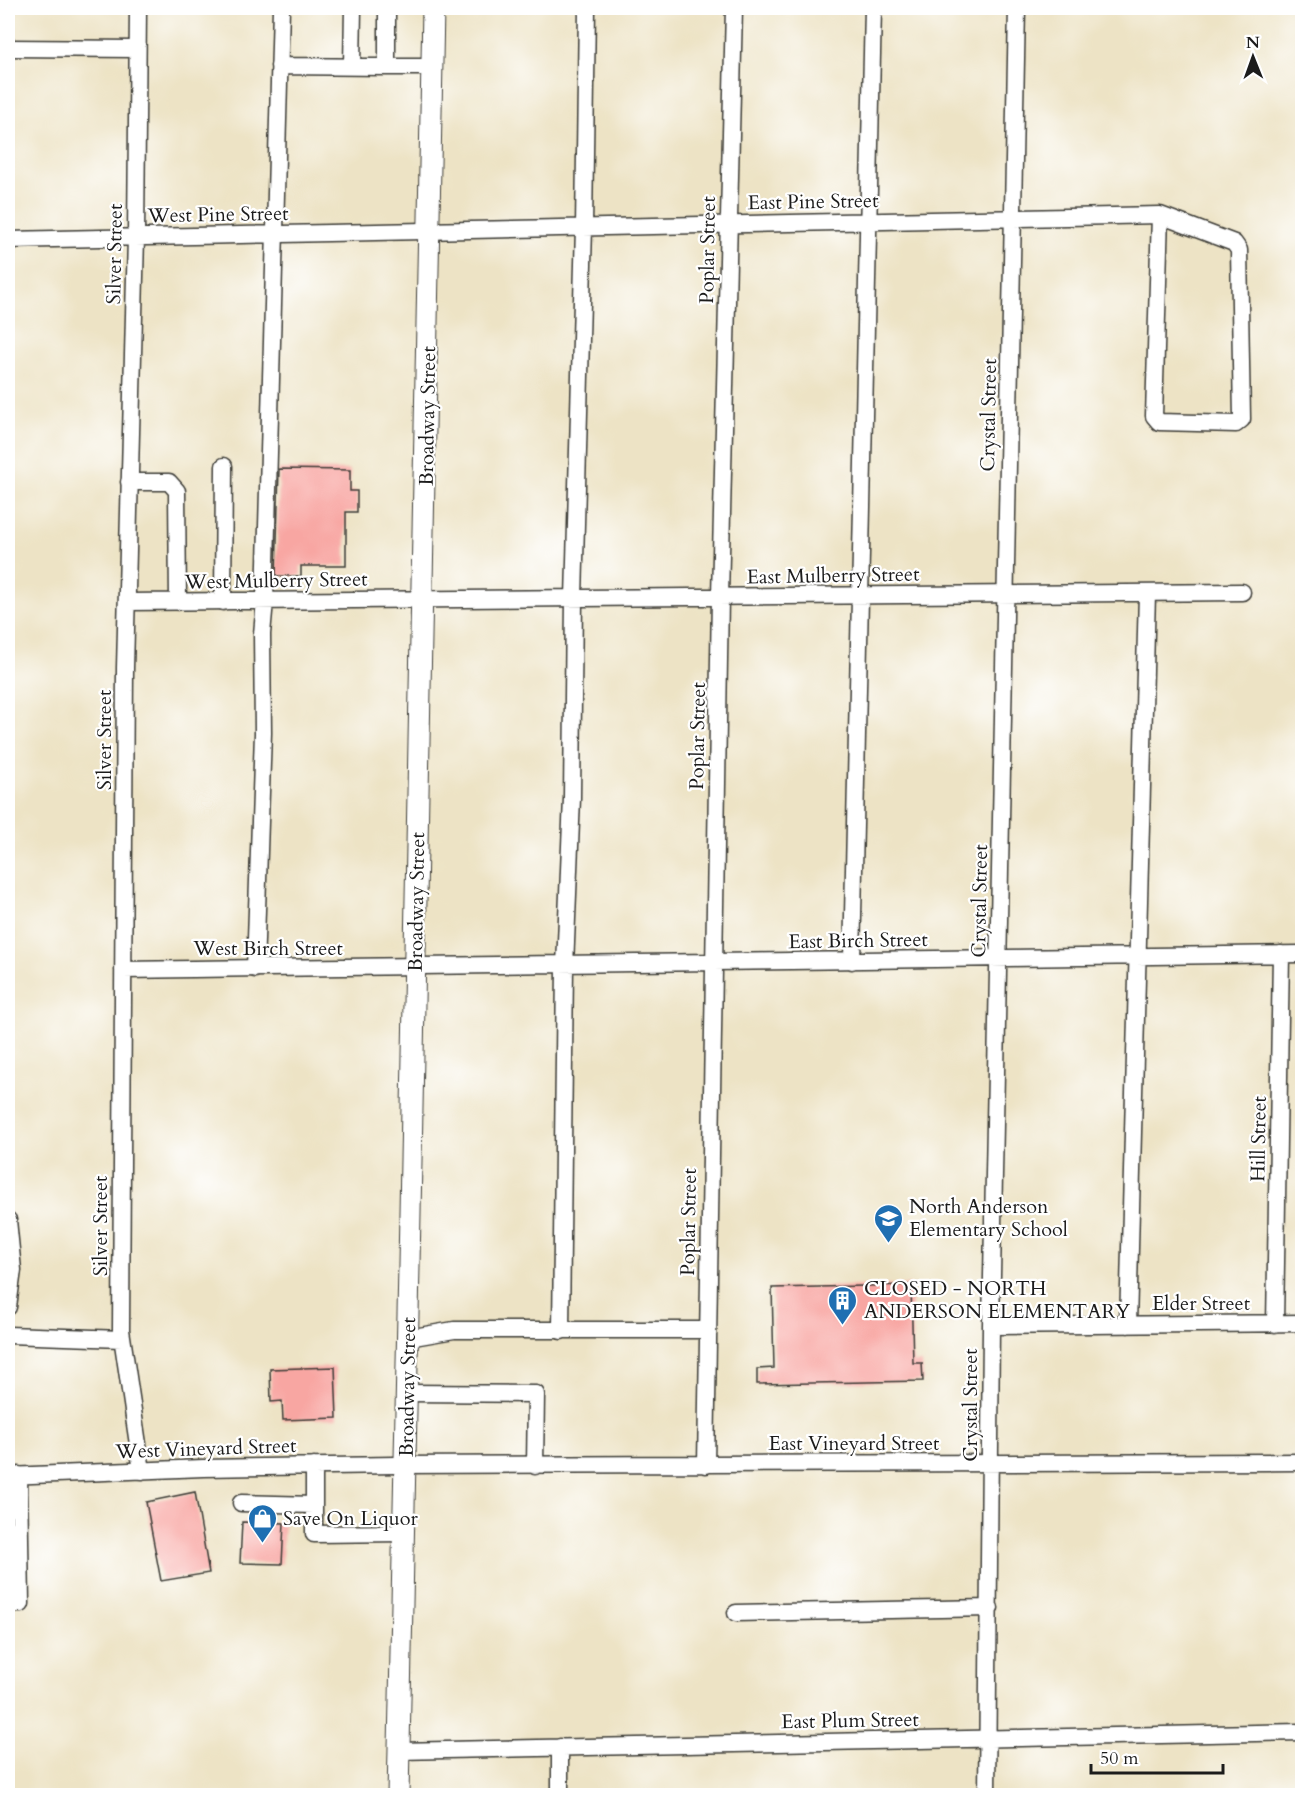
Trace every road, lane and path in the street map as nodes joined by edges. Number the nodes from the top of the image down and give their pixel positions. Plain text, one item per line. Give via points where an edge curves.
1 (138, 8) edge
2 (281, 8) edge
3 (353, 8) edge
4 (387, 8) edge
5 (433, 8) edge
6 (587, 8) edge
7 (734, 8) edge
8 (873, 8) edge
9 (1017, 8) edge
10 (8, 48) edge
11 (137, 49) junction
12 (279, 66) junction
13 (352, 66) junction
14 (387, 67) junction
15 (432, 67) junction
16 (1160, 215) junction
17 (1013, 218) junction
18 (870, 221) junction
19 (728, 224) junction
20 (584, 227) junction
21 (430, 230) junction
22 (273, 234) junction
23 (136, 237) junction
24 (8, 240) edge
25 (225, 466) dead end
26 (129, 482) junction
27 (1147, 592) junction
28 (1242, 592) dead end
29 (1005, 594) junction
30 (860, 596) junction
31 (720, 597) junction
32 (574, 598) junction
33 (425, 600) junction
34 (265, 601) junction
35 (129, 602) junction
36 (178, 602) junction
37 (223, 602) junction
38 (1281, 954) junction
39 (1302, 954) edge
40 (1138, 957) junction
41 (999, 959) junction
42 (852, 961) junction
43 (714, 963) junction
44 (565, 966) junction
45 (414, 968) junction
46 (255, 969) junction
47 (123, 970) junction
48 (8, 1221) edge
49 (8, 1307) edge
50 (1302, 1323) edge
51 (1275, 1324) junction
52 (1128, 1325) junction
53 (991, 1326) junction
54 (707, 1330) junction
55 (561, 1331) junction
56 (8, 1335) edge
57 (408, 1338) junction
58 (122, 1339) junction
59 (407, 1393) junction
60 (1302, 1462) edge
61 (990, 1464) junction
62 (706, 1465) junction
63 (314, 1466) junction
64 (535, 1466) junction
65 (405, 1467) junction
66 (142, 1471) junction
67 (13, 1475) edge
68 (242, 1503) dead end
69 (314, 1505) junction
70 (403, 1533) junction
71 (14, 1604) edge
72 (990, 1608) junction
73 (736, 1613) dead end
74 (1302, 1732) edge
75 (989, 1738) junction
76 (560, 1747) junction
77 (399, 1751) junction
78 (398, 1796) edge
79 (560, 1796) edge
80 (987, 1796) edge

1 - 11 street, Silver Street
2 - 12 street
3 - 13 street
4 - 14 street
5 - 15 main road, Broadway Street
6 - 20 street
7 - 19 street, Poplar Street
8 - 18 street
9 - 17 street, Crystal Street
10 - 11 street
11 - 23 street, Silver Street
12 - 13 street
12 - 22 street
13 - 14 street
14 - 15 street
15 - 21 main road, Broadway Street
16 - 16 street via 1234,243 1239,250 1242,419 1236,424 1159,422 1154,416
16 - 17 street, East Pine Street
17 - 18 street, East Pine Street
17 - 29 street, Crystal Street
18 - 19 street, East Pine Street
18 - 30 street
19 - 20 street, East Pine Street
19 - 31 street, Poplar Street
20 - 21 street, East Pine Street
20 - 32 street
21 - 22 street, West Pine Street
21 - 33 main road, Broadway Street
22 - 23 street, West Pine Street
22 - 34 street
23 - 24 street, West Pine Street
23 - 26 street, Silver Street
25 - 37 street
26 - 35 street, Silver Street
26 - 36 street via 169,482 177,491
27 - 28 street, East Mulberry Street
27 - 29 street, East Mulberry Street
27 - 40 street
29 - 30 street, East Mulberry Street
29 - 41 street, Crystal Street
30 - 31 street, East Mulberry Street
30 - 42 street
31 - 32 street, East Mulberry Street
31 - 43 street, Poplar Street
32 - 33 street, East Mulberry Street
32 - 44 street
33 - 34 street, West Mulberry Street
33 - 45 main road, Broadway Street
34 - 37 street, West Mulberry Street
34 - 46 street
35 - 36 street, West Mulberry Street
35 - 47 street, Silver Street
36 - 37 street, West Mulberry Street
38 - 39 street, East Birch Street
38 - 40 street, East Birch Street
38 - 51 street, Hill Street
40 - 41 street, East Birch Street
40 - 52 street
41 - 42 street, East Birch Street
41 - 53 street, Crystal Street
42 - 43 street, East Birch Street
43 - 44 street, East Birch Street
43 - 54 street, Poplar Street
44 - 45 street, East Birch Street
44 - 55 street
45 - 46 street, West Birch Street
45 - 57 main road, Broadway Street
46 - 47 street, West Birch Street
47 - 58 street, Silver Street
48 - 49 street via 13,1270
50 - 51 street, Elder Street
51 - 52 street, Elder Street
52 - 53 street, Elder Street
53 - 61 street, Crystal Street
54 - 55 street
54 - 62 street, Poplar Street
55 - 57 street via 454,1330
56 - 58 street
57 - 59 main road, Broadway Street
58 - 66 street, Silver Street
59 - 64 street via 536,1394
59 - 65 main road, Broadway Street
60 - 61 street, East Vineyard Street
61 - 62 street, East Vineyard Street
61 - 72 street, Crystal Street
62 - 64 street, East Vineyard Street
63 - 65 street, West Vineyard Street
63 - 66 street, West Vineyard Street
63 - 69 street
64 - 65 street, East Vineyard Street
65 - 70 main road, Broadway Street
66 - 67 street, West Vineyard Street
67 - 71 street
68 - 69 street
69 - 70 street via 314,1534
70 - 77 main road, Broadway Street
72 - 73 street
72 - 75 street, Crystal Street
74 - 75 street, East Plum Street
75 - 76 street, East Plum Street
75 - 80 street, Crystal Street
76 - 77 street, East Plum Street
76 - 79 street
77 - 78 main road, Broadway Street

